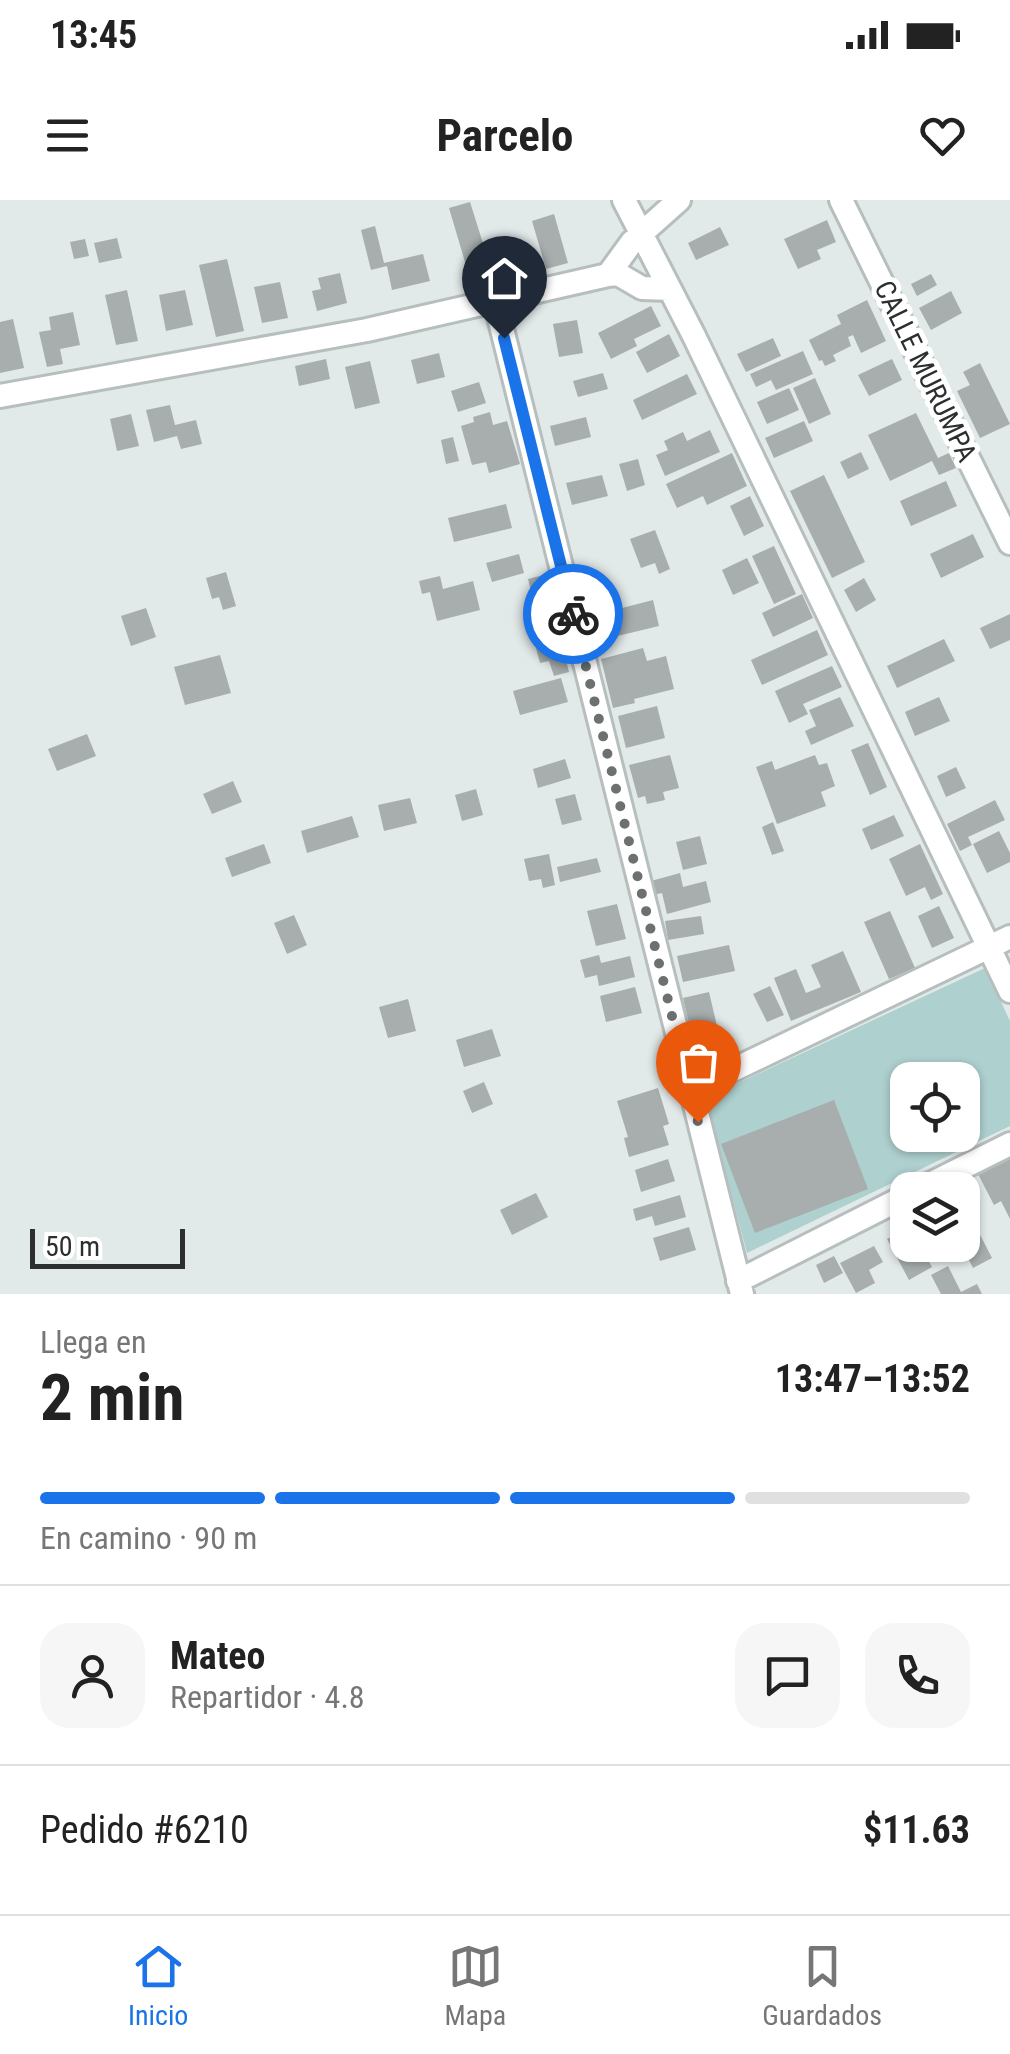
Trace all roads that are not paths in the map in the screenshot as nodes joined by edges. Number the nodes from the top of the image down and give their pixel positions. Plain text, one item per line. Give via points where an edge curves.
1 (624, 200) edge
2 (679, 200) edge
3 (841, 200) edge
4 (641, 234) junction
5 (608, 275) junction
6 (669, 289) junction
7 (495, 301) junction
8 (0, 396) edge
9 (1010, 543) edge
10 (999, 942) edge
11 (1010, 992) edge
12 (690, 1090) junction
13 (1010, 1144) edge
14 (954, 1172) edge
15 (890, 1206) edge
16 (740, 1287) edge

1 - 4 street
2 - 4 street
3 - 9 street, CALLE MURUMPA
4 - 5 street
4 - 6 street
5 - 6 street via 642,288
5 - 7 street
6 - 10 street
7 - 8 street via 278,348
7 - 12 street
10 - 11 street
10 - 12 street
12 - 16 street
13 - 14 street
15 - 16 street

